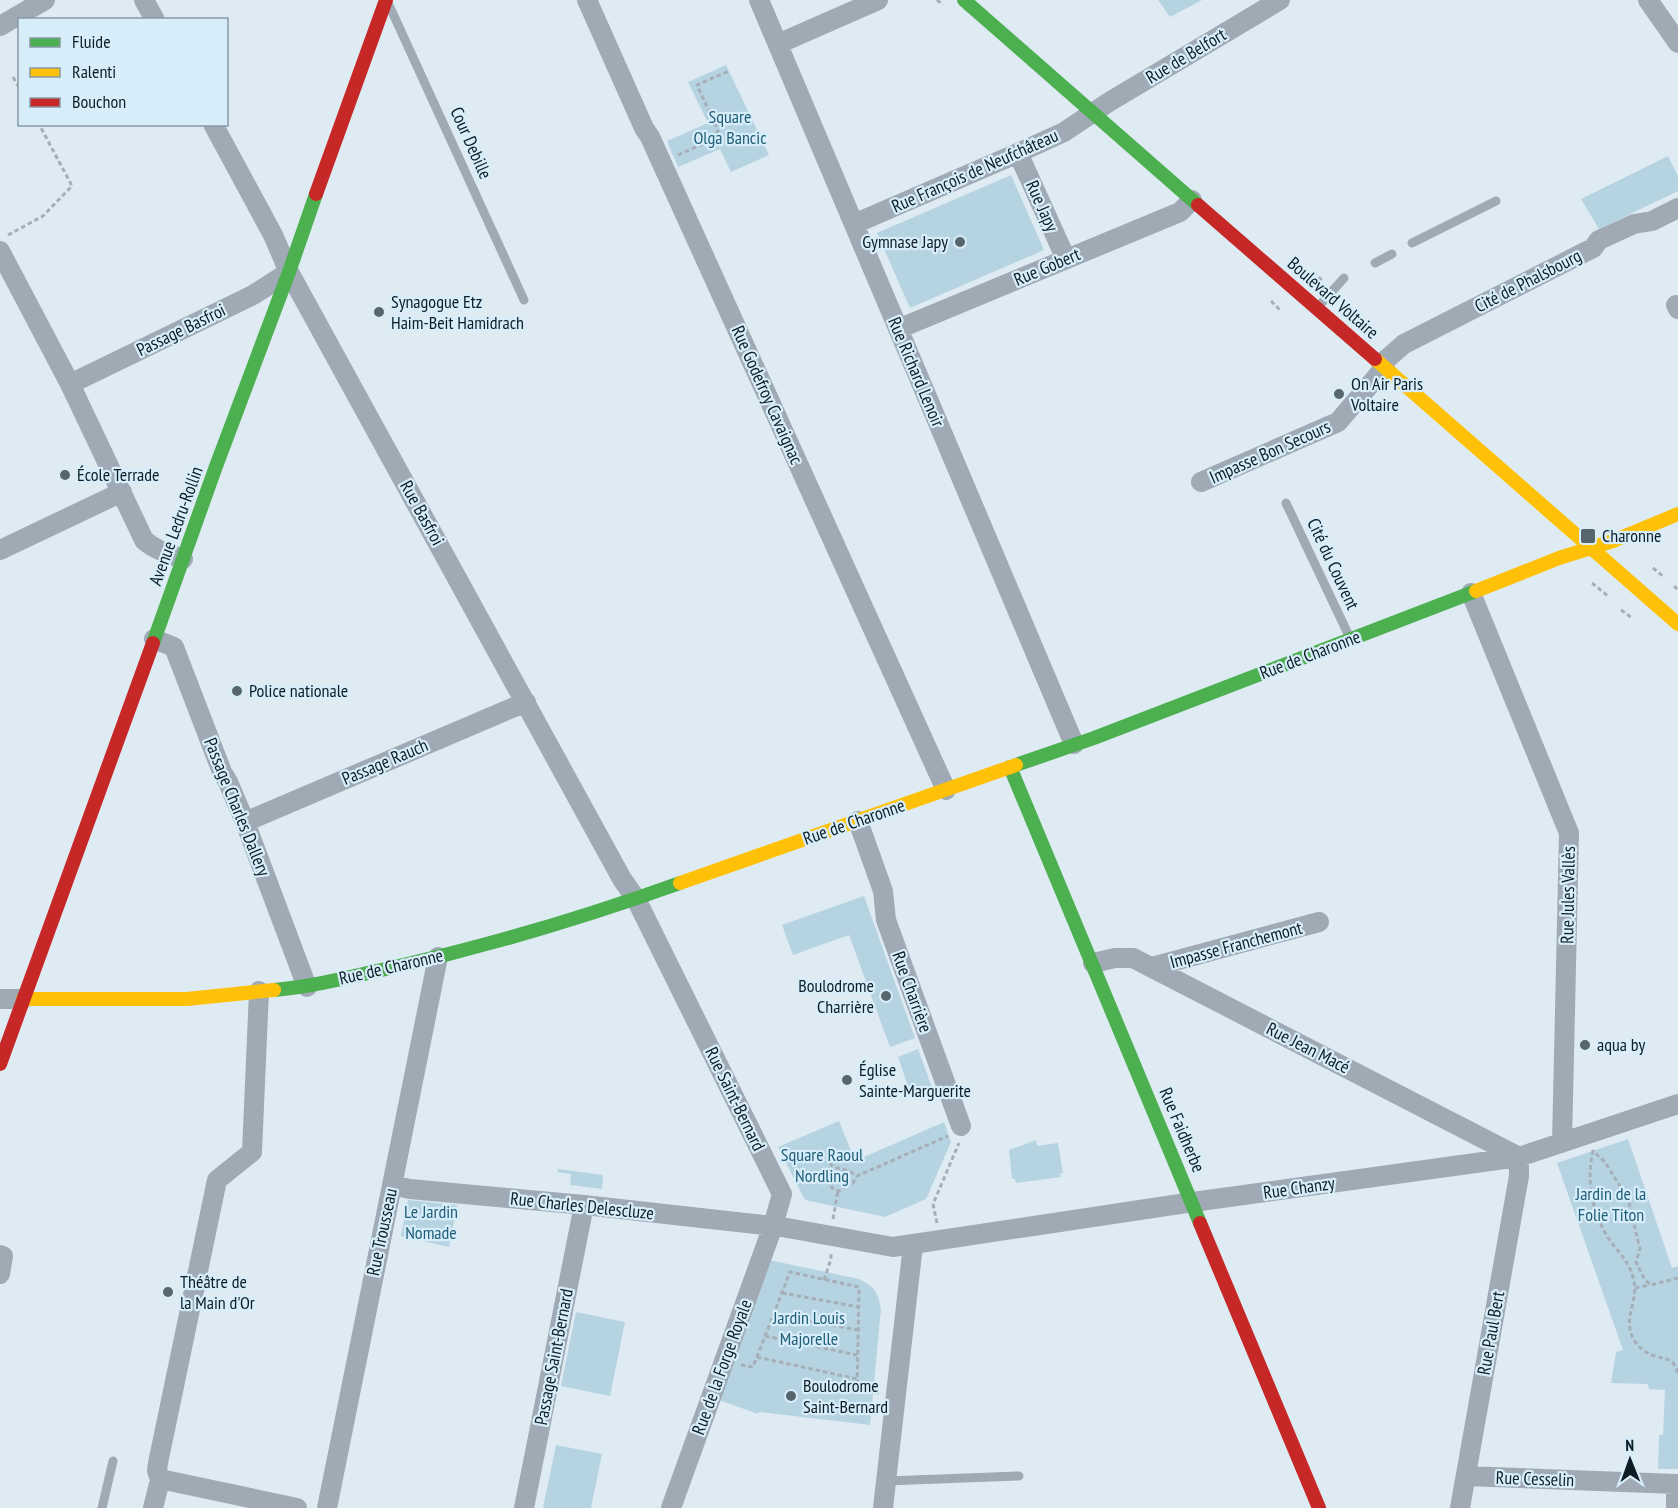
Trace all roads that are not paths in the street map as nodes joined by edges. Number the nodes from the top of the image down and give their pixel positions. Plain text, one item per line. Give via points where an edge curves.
1 (45, 0) edge
2 (144, 0) edge
3 (387, 0) edge
4 (587, 0) edge
5 (759, 0) edge
6 (878, 0) edge
7 (1280, 0) edge
8 (1648, 0) edge
9 (976, 3) edge
10 (154, 18) edge
11 (0, 26) edge
12 (1678, 43) edge
13 (778, 44) junction
14 (1093, 114) junction
15 (214, 126) edge
16 (1018, 153) junction
17 (1192, 200) junction
18 (1496, 201) dead end
19 (1678, 208) edge
20 (854, 224) junction
21 (1412, 243) dead end
22 (3, 244) edge
23 (1392, 254) dead end
24 (1066, 259) junction
25 (1374, 262) dead end
26 (289, 272) junction
27 (1344, 278) dead end
28 (524, 300) dead end
29 (1317, 309) junction
30 (898, 328) junction
31 (1383, 365) junction
32 (70, 384) junction
33 (1201, 483) dead end
34 (122, 492) junction
35 (1286, 503) dead end
36 (1678, 514) edge
37 (1591, 548) junction
38 (0, 550) edge
39 (183, 559) junction
40 (1471, 593) junction
41 (1678, 624) edge
42 (154, 639) junction
43 (1350, 639) junction
44 (526, 702) junction
45 (1074, 744) junction
46 (1010, 767) junction
47 (946, 790) junction
48 (858, 821) junction
49 (245, 822) junction
50 (636, 899) junction
51 (1319, 922) dead end
52 (438, 957) junction
53 (1093, 963) junction
54 (1152, 967) junction
55 (306, 987) junction
56 (259, 991) junction
57 (0, 999) edge
58 (23, 999) junction
59 (0, 1064) edge
60 (1678, 1104) edge
61 (961, 1129) road end
62 (1562, 1143) junction
63 (1519, 1157) junction
64 (392, 1185) junction
65 (1193, 1202) junction
66 (584, 1205) junction
67 (773, 1226) junction
68 (913, 1245) junction
69 (0, 1255) edge
70 (0, 1274) edge
71 (113, 1461) dead end
72 (1019, 1476) dead end
73 (1466, 1476) junction
74 (886, 1481) junction
75 (160, 1482) junction
76 (102, 1508) edge
77 (153, 1508) edge
78 (297, 1508) edge
79 (327, 1508) edge
80 (524, 1508) edge
81 (671, 1508) edge
82 (883, 1508) edge
83 (1319, 1508) edge
84 (1460, 1508) edge
85 (1676, 1508) edge

1 - 11 street
2 - 10 street
3 - 26 street, Avenue Ledru-Rollin
3 - 28 lane, Cour Debille
4 - 47 street, Rue Godefroy Cavaignac
5 - 13 street, Rue Richard Lenoir
6 - 13 street
7 - 14 street, Rue de Belfort
8 - 12 street
9 - 14 street, Boulevard Voltaire
13 - 20 street, Rue Richard Lenoir
14 - 16 street, Rue François de Neufchâteau
14 - 17 street, Boulevard Voltaire
15 - 26 street, Rue Basfroi
16 - 20 street, Rue François de Neufchâteau
16 - 24 street, Rue Japy
17 - 24 street, Rue Gobert via 1180,212
17 - 29 street, Boulevard Voltaire
18 - 21 lane
19 - 31 street, Cité de Phalsbourg via 1599,240 1593,248 1404,344
20 - 30 street, Rue Richard Lenoir
22 - 32 street
23 - 25 lane
24 - 30 street, Rue Gobert
26 - 32 street, Passage Basfroi via 254,295
26 - 39 street, Avenue Ledru-Rollin
26 - 44 street, Rue Basfroi
27 - 29 lane
29 - 31 street, Boulevard Voltaire
30 - 45 street, Rue Richard Lenoir
31 - 33 street, Impasse Bon Secours via 1338,422
31 - 37 street, Boulevard Voltaire
32 - 34 street
34 - 38 street
34 - 39 street via 144,540
35 - 43 lane, Cité du Couvent
36 - 37 street, Rue de Charonne
37 - 40 street, Rue de Charonne
37 - 41 street, Boulevard Voltaire
39 - 42 street, Avenue Ledru-Rollin
40 - 43 street, Rue de Charonne
40 - 62 street, Rue Jules Vallès via 1569,833
42 - 49 street, Passage Charles Dallery via 174,647
42 - 58 street, Avenue Ledru-Rollin
43 - 45 street, Rue de Charonne
44 - 49 street, Passage Rauch
44 - 50 street, Rue Basfroi
45 - 46 street, Rue de Charonne
46 - 47 street, Rue de Charonne
46 - 53 street, Rue Faidherbe
47 - 48 street, Rue de Charonne
48 - 50 street, Rue de Charonne
48 - 61 street, Rue Charrière via 883,891 886,920
49 - 55 street, Passage Charles Dallery
50 - 52 street, Rue de Charonne
50 - 67 street, Rue Saint-Bernard via 782,1194
51 - 54 street, Impasse Franchemont
52 - 55 street, Rue de Charonne
52 - 64 street, Rue Trousseau
53 - 54 street, Rue Jean Macé via 1134,958
53 - 65 street, Rue Faidherbe
54 - 63 street, Rue Jean Macé
55 - 56 street, Rue de Charonne
56 - 58 street, Rue de Charonne via 187,999
56 - 75 street via 252,1152 217,1180 158,1463
57 - 58 street, Rue de Charonne
58 - 59 street, Avenue Ledru-Rollin
60 - 62 street, Rue Chanzy
62 - 63 street, Rue Chanzy
63 - 65 street, Rue Chanzy
63 - 73 street, Rue Paul Bert
64 - 66 street, Rue Charles Delescluze
64 - 79 street, Rue Trousseau
65 - 68 street, Rue Chanzy
65 - 83 street, Rue Faidherbe
66 - 67 street, Rue Charles Delescluze
66 - 80 street, Passage Saint-Bernard
67 - 68 street via 893,1247
67 - 81 street, Rue de la Forge Royale
68 - 74 street
69 - 70 street
71 - 76 lane
72 - 74 lane
73 - 84 street, Rue Paul Bert
73 - 85 street, Rue Cesselin via 1676,1484
74 - 82 street
75 - 77 street
75 - 78 street

